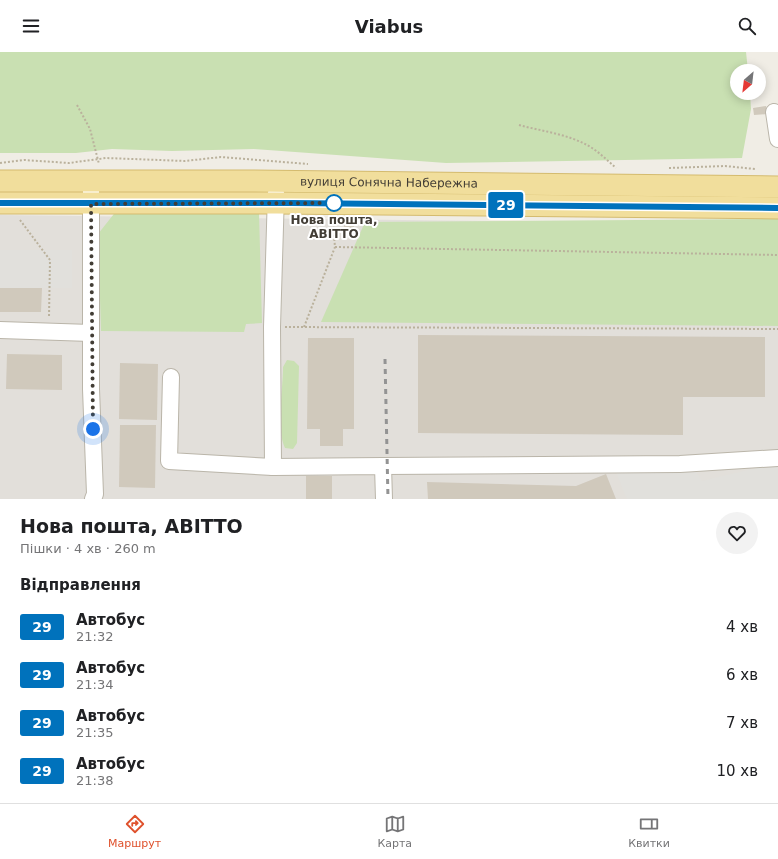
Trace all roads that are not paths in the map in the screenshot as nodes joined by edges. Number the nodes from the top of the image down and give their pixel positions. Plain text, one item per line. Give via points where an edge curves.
1 (774, 112) dead end
2 (778, 139) edge
3 (0, 181) edge
4 (276, 181) junction
5 (98, 182) junction
6 (778, 187) edge
7 (6, 203) edge
8 (276, 203) junction
9 (91, 204) junction
10 (778, 208) edge
11 (0, 330) edge
12 (91, 332) junction
13 (171, 377) dead end
14 (778, 458) edge
15 (383, 466) junction
16 (273, 467) junction
17 (93, 499) edge
18 (384, 499) edge

1 - 2 lane
3 - 5 main road, вулиця Сонячна Набережна
4 - 5 main road, вулиця Сонячна Набережна
4 - 6 main road, вулиця Сонячна Набережна
4 - 8 lane
5 - 9 lane
7 - 9 main road, вулиця Сонячна Набережна
8 - 9 main road, вулиця Сонячна Набережна
8 - 10 main road, вулиця Сонячна Набережна
8 - 16 lane via 272,327
9 - 12 lane
11 - 12 lane
12 - 17 lane via 95,494
13 - 16 lane via 169,461
14 - 15 lane via 680,464
15 - 16 lane
15 - 18 lane

